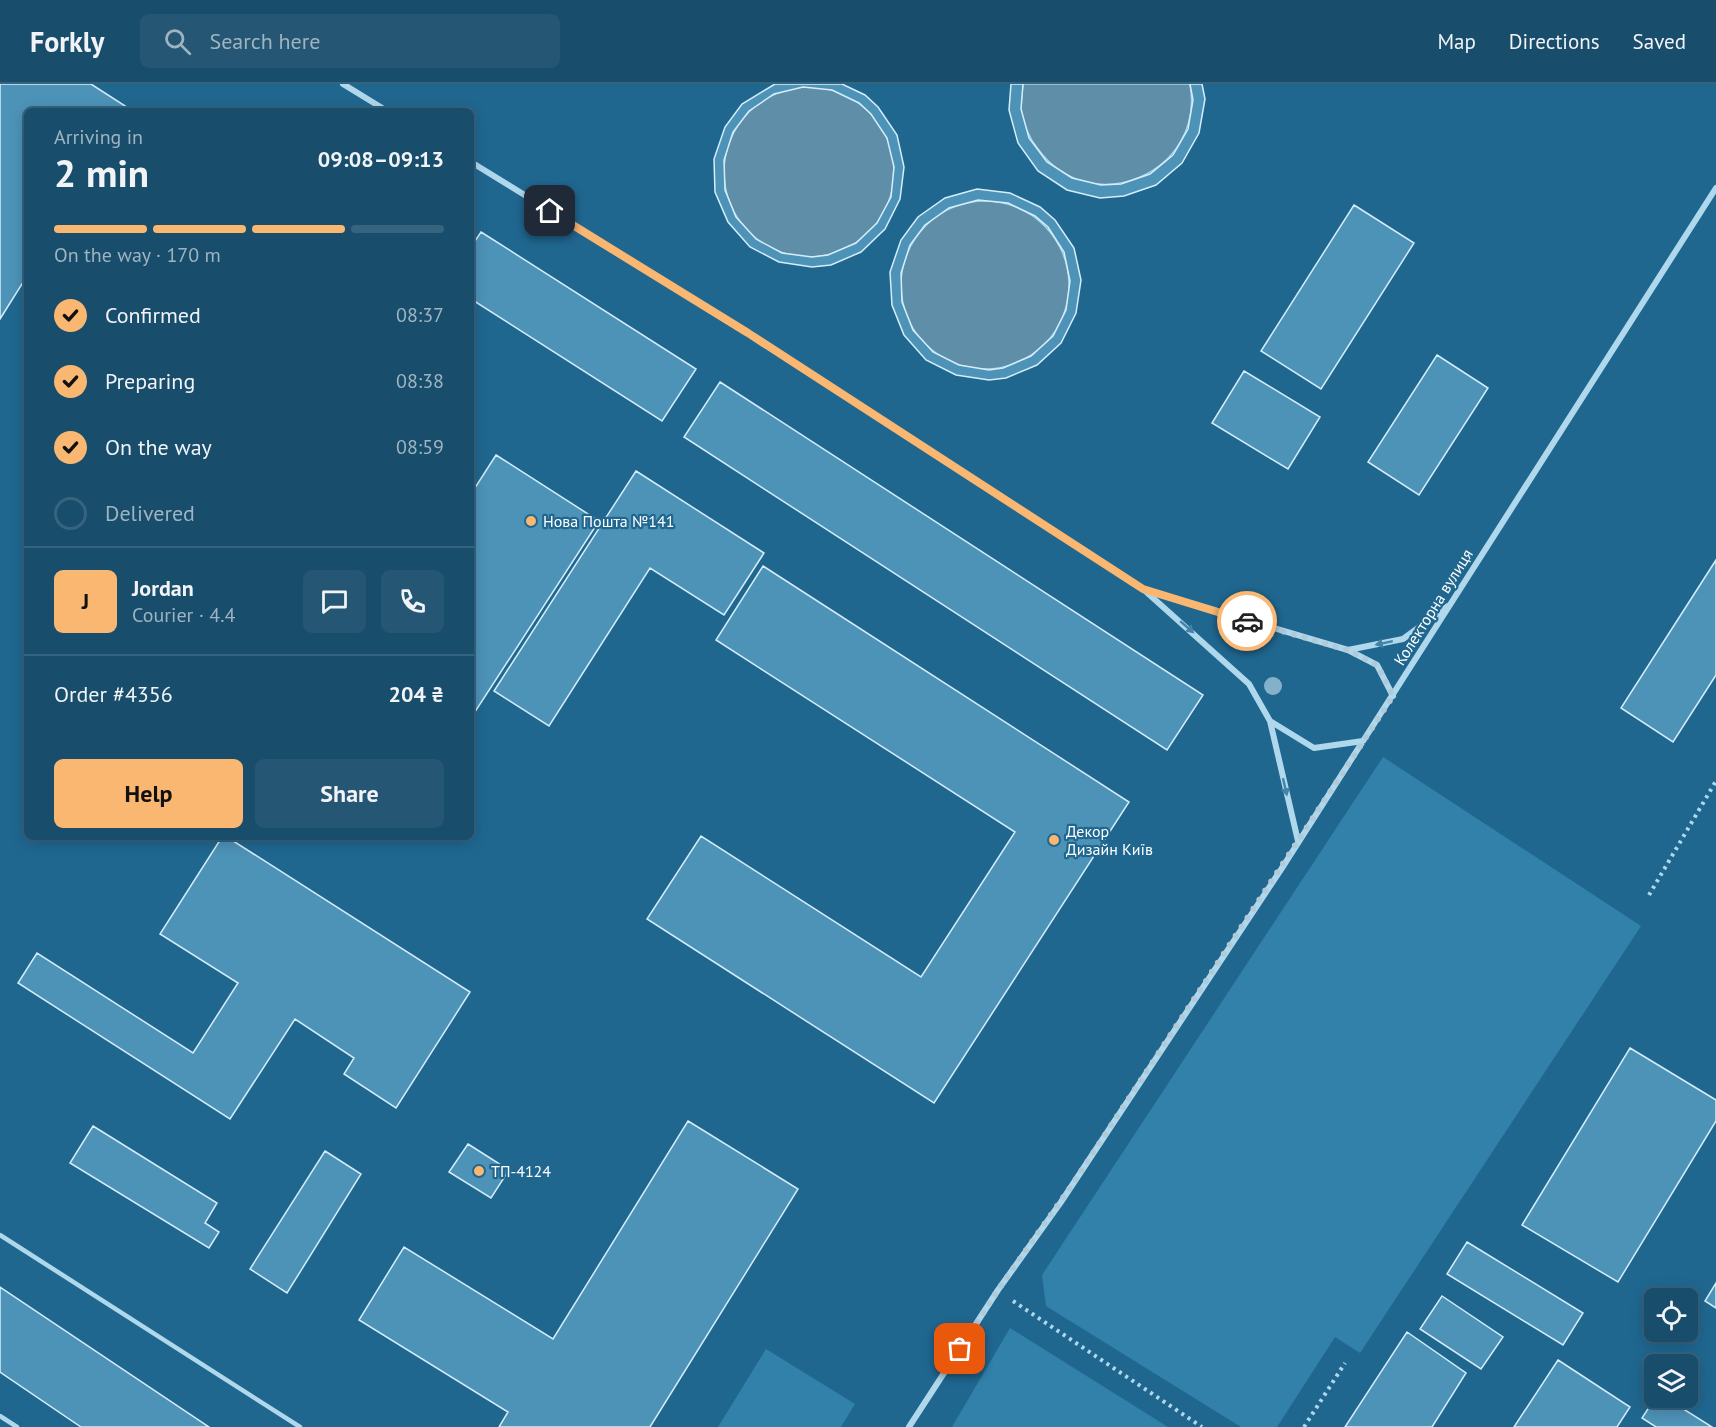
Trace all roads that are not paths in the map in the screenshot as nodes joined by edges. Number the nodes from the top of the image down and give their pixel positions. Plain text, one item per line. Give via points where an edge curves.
1 (343, 84) edge
2 (382, 108) edge
3 (474, 164) edge
4 (1716, 188) edge
5 (1143, 589) junction
6 (1451, 604) junction
7 (1348, 650) junction
8 (1393, 696) junction
9 (1270, 720) junction
10 (1363, 741) junction
11 (1298, 841) junction
12 (0, 1235) edge
13 (0, 1416) edge
14 (17, 1427) edge
15 (300, 1427) edge
16 (909, 1427) edge

1 - 2 street
3 - 5 street via 748,333
4 - 6 street, Колекторна вулиця
5 - 7 street
5 -> 9 street via 1249,684
6 -> 7 street via 1403,639
6 - 8 street, Колекторна вулиця
7 - 8 street via 1377,665
8 - 10 street, Колекторна вулиця
9 - 10 street via 1314,748
9 -> 11 street
10 - 11 street, Колекторна вулиця
11 - 16 street, Колекторна вулиця
12 - 15 lane
13 - 14 lane

